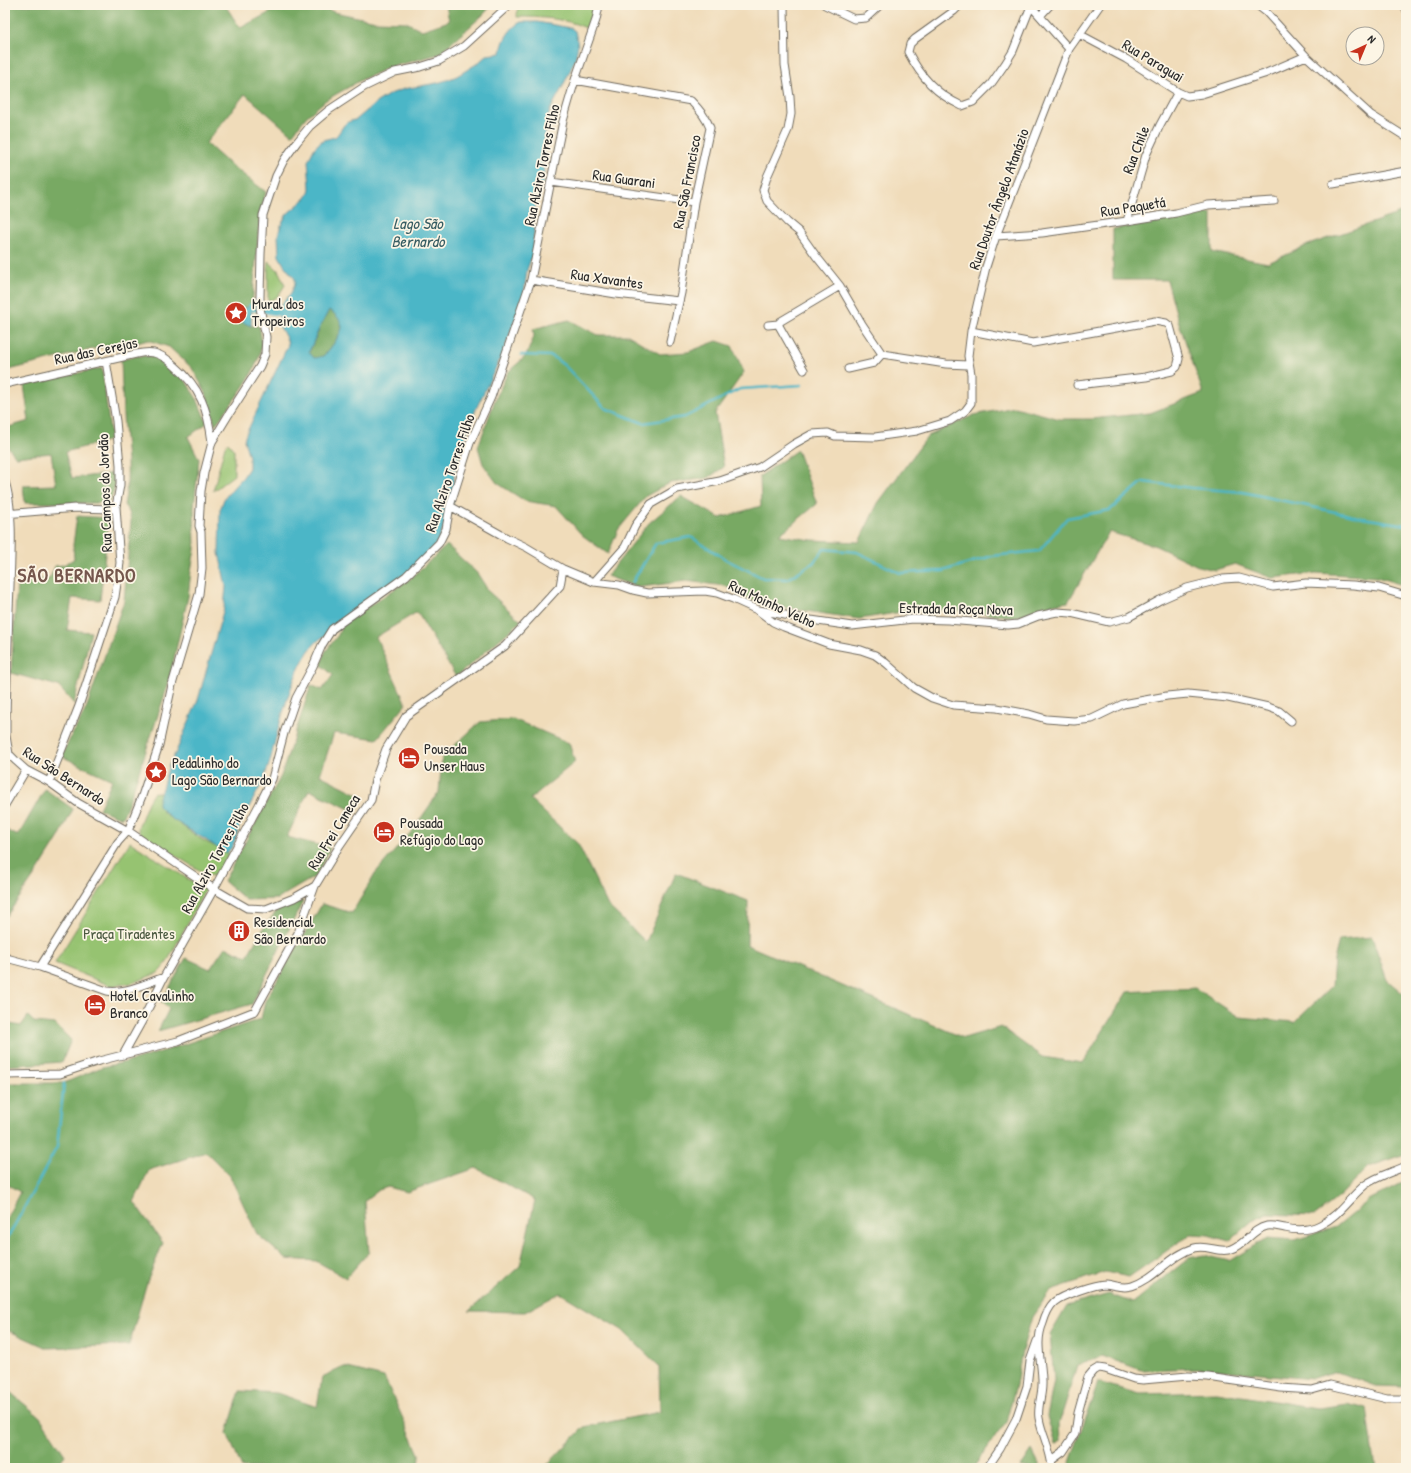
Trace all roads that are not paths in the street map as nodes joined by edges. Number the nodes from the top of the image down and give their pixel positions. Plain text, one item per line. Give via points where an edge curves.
1 (509, 5) edge
2 (599, 5) edge
3 (784, 5) edge
4 (825, 5) edge
5 (880, 5) edge
6 (960, 5) edge
7 (1050, 5) edge
8 (1100, 5) edge
9 (1257, 5) edge
10 (1402, 5) edge
11 (1030, 6) edge
12 (1406, 9) edge
13 (1040, 15) junction
14 (1080, 34) junction
15 (1069, 49) junction
16 (1306, 56) junction
17 (575, 80) junction
18 (1178, 92) junction
19 (1406, 137) edge
20 (1406, 171) edge
21 (551, 182) junction
22 (1333, 184) dead end
23 (1274, 200) dead end
24 (694, 202) junction
25 (1127, 221) junction
26 (996, 236) junction
27 (531, 280) junction
28 (840, 286) junction
29 (679, 301) junction
30 (778, 324) junction
31 (768, 325) dead end
32 (971, 332) junction
33 (670, 342) dead end
34 (882, 354) junction
35 (106, 361) junction
36 (968, 365) junction
37 (848, 369) dead end
38 (804, 370) dead end
39 (5, 384) edge
40 (1077, 385) dead end
41 (212, 442) junction
42 (5, 482) edge
43 (450, 506) junction
44 (116, 507) junction
45 (8, 514) edge
46 (563, 569) junction
47 (594, 582) junction
48 (1406, 596) edge
49 (757, 610) junction
50 (1291, 721) dead end
51 (7, 754) edge
52 (26, 770) junction
53 (49, 782) junction
54 (5, 805) edge
55 (128, 831) junction
56 (315, 886) junction
57 (214, 889) junction
58 (5, 957) edge
59 (40, 967) junction
60 (164, 977) junction
61 (123, 1055) junction
62 (5, 1075) edge
63 (1406, 1166) edge
64 (1038, 1337) junction
65 (1406, 1399) edge
66 (1052, 1464) edge
67 (987, 1468) edge

1 - 41 street via 464,46 439,61 394,72 364,87 329,110 310,126 284,160 271,187 263,215 260,308 266,337 265,354
2 - 17 street, Rua Alziro Torres Filho
3 - 28 street via 785,65 791,114 788,130 763,190 767,201 799,232
4 - 5 street via 854,19 866,18
6 - 11 street via 915,39 910,44 908,52 928,82 962,106 973,102 1002,69 1013,51
7 - 13 street
8 - 14 street, Rua Doutor Ângelo Atanázio
9 - 16 street
10 - 12 street
11 - 13 street
13 - 15 street
14 - 15 street, Rua Doutor Ângelo Atanázio
14 - 18 street, Rua Paraguai
15 - 26 street, Rua Doutor Ângelo Atanázio
16 - 18 street, Rua Paraguai via 1264,74 1202,94 1187,96
16 - 19 street via 1371,115
17 - 21 street, Rua Alziro Torres Filho via 563,121
17 - 24 street, Rua São Francisco via 691,101 698,108 707,119 710,128
18 - 25 street, Rua Chile via 1146,155
20 - 22 street
21 - 24 street, Rua Guarani
21 - 27 street, Rua Alziro Torres Filho
23 - 25 street, Rua Paquetá via 1208,205
24 - 29 street, Rua São Francisco
25 - 26 street, Rua Paquetá via 1042,233
26 - 32 street, Rua Doutor Ângelo Atanázio
27 - 29 street, Rua Xavantes
27 - 43 street, Rua Alziro Torres Filho via 490,396 470,443
28 - 30 street
28 - 34 street
29 - 33 street, Rua São Francisco
30 - 31 street
30 - 38 street
32 - 36 street, Rua Doutor Ângelo Atanázio
32 - 40 street via 1033,343 1155,321 1170,326 1179,359 1177,367 1172,371 1146,377
34 - 36 street
34 - 37 street via 874,363
35 - 39 street, Rua das Cerejas
35 - 41 street, Rua das Cerejas via 154,353 169,361 186,376 201,397 209,421
35 - 44 street, Rua Campos do Jordão via 120,465
36 - 47 street, Rua Doutor Ângelo Atanázio via 971,403 965,411 950,421 917,431 875,437 812,434 760,467 720,481 677,489 651,504 615,560
41 - 55 street via 201,491 202,568 199,594 172,685 159,745
42 - 45 street, Rua São Bernardo
43 - 46 street, Rua Moinho Velho
43 - 57 street, Rua Alziro Torres Filho via 446,529 440,543 406,576 332,629 322,645 296,698 272,779
44 - 45 street
44 - 53 street, Rua Campos do Jordão via 120,563 115,597 79,706
45 - 51 street, Rua São Bernardo via 11,556
46 - 47 street, Rua Moinho Velho
46 - 56 street, Rua Frei Caneca via 560,586 505,646 406,716 386,749 371,800
47 - 49 street, Rua Moinho Velho via 619,585 647,593 717,593
48 - 49 street, Estrada da Roça Nova via 1379,588 1354,585 1306,583 1273,587 1239,578 1223,578 1187,588 1129,617 1109,622 1058,612 1013,625 913,619 852,626
49 - 50 street, Rua Moinho Velho via 773,622 829,644 870,653 886,663 914,688 953,705 997,708 1046,719 1074,721 1092,719 1123,704 1188,694 1228,698 1268,707 1279,710
51 - 52 street, Rua São Bernardo
52 - 53 street, Rua São Bernardo
52 - 54 street
53 - 55 street, Rua São Bernardo via 78,803
55 - 57 street, Rua São Bernardo
55 - 59 street via 118,842
56 - 57 street, Rua São Bernardo via 266,909 247,908
56 - 61 street, Rua Frei Caneca via 298,933 255,1011 178,1041
57 - 60 street, Rua Alziro Torres Filho
58 - 59 street
59 - 60 street via 115,992
60 - 61 street, Rua Alziro Torres Filho
61 - 62 street, Rua Frei Caneca via 60,1074
63 - 64 street via 1370,1182 1333,1218 1312,1229 1263,1227 1240,1246 1230,1250 1216,1250 1205,1246 1188,1250 1131,1286 1100,1284 1062,1296 1052,1305
64 - 66 street via 1042,1372 1039,1414
64 - 67 street via 1030,1361 1027,1386 1016,1419
65 - 66 street via 1387,1398 1330,1385 1312,1390 1208,1377 1143,1380 1098,1368 1088,1377 1075,1434

